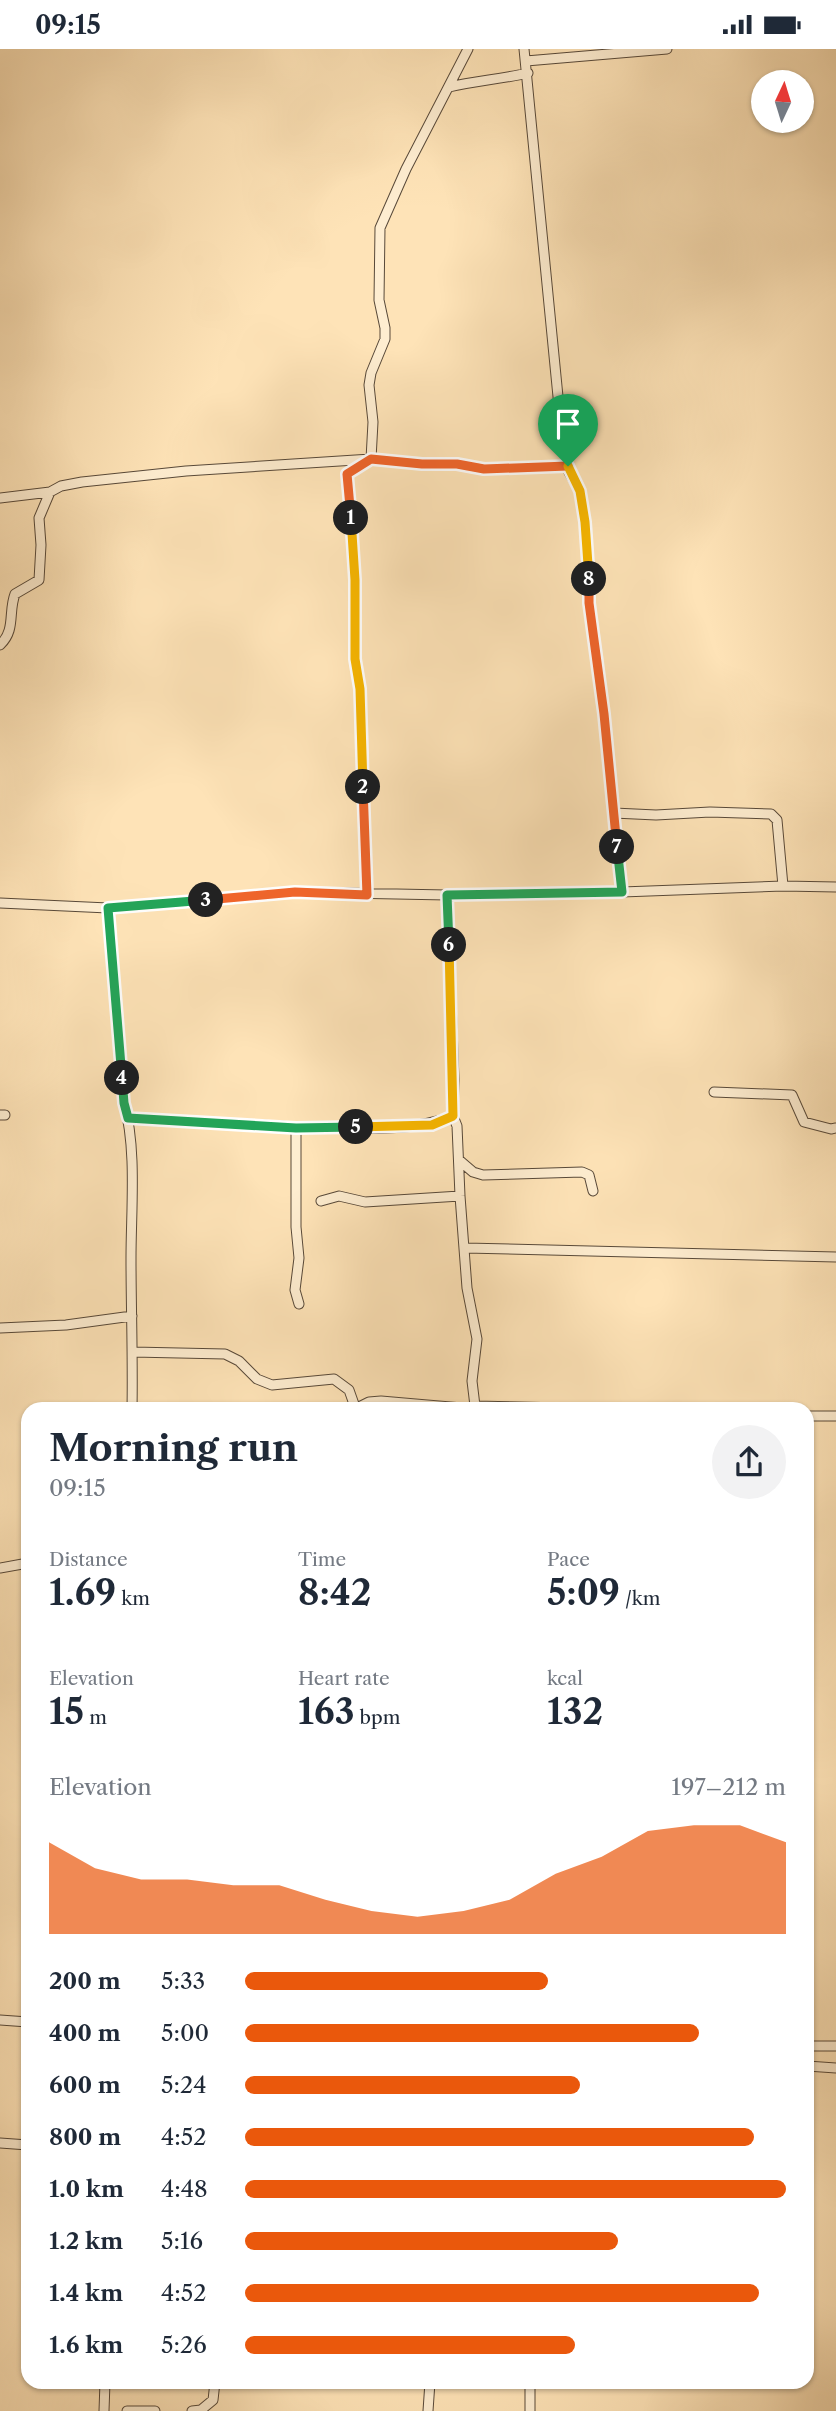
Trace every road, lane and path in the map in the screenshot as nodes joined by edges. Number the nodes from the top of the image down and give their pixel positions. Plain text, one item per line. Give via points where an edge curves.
1 (468, 49) edge
2 (524, 49) edge
3 (667, 49) edge
4 (526, 61) junction
5 (528, 73) junction
6 (449, 87) junction
7 (371, 459) junction
8 (568, 466) junction
9 (50, 492) junction
10 (0, 498) edge
11 (0, 645) edge
12 (614, 813) junction
13 (783, 886) junction
14 (836, 887) edge
15 (622, 892) junction
16 (367, 895) junction
17 (447, 895) junction
18 (0, 903) edge
19 (108, 908) junction
20 (714, 1091) dead end
21 (453, 1116) junction
22 (128, 1118) junction
23 (296, 1128) junction
24 (836, 1128) edge
25 (459, 1160) junction
26 (593, 1191) dead end
27 (460, 1196) junction
28 (321, 1201) dead end
29 (465, 1248) junction
30 (836, 1257) edge
31 (299, 1304) dead end
32 (132, 1317) junction
33 (0, 1328) edge
34 (133, 1352) junction
35 (132, 1402) edge
36 (353, 1402) edge
37 (369, 1402) edge
38 (393, 1402) edge
39 (475, 1402) edge
40 (814, 1416) edge
41 (836, 1416) edge
42 (21, 1564) edge
43 (0, 1568) edge
44 (0, 2020) edge
45 (21, 2022) edge
46 (814, 2046) edge
47 (836, 2046) edge
48 (814, 2066) edge
49 (836, 2068) edge
50 (0, 2143) edge
51 (21, 2144) edge
52 (105, 2389) edge
53 (214, 2389) edge
54 (430, 2389) edge
55 (530, 2389) edge
56 (104, 2411) edge
57 (127, 2411) edge
58 (155, 2411) edge
59 (198, 2411) edge
60 (428, 2411) edge
61 (530, 2411) edge

1 - 6 street
2 - 4 street
3 - 4 street
4 - 5 street
5 - 6 street
5 - 8 street
6 - 7 street via 380,228 379,300 385,339 370,373
7 - 8 street via 484,469
7 - 9 street via 186,471 82,482
7 - 16 street via 347,474
8 - 12 street via 580,491 585,522 589,603
9 - 10 street
9 - 11 street via 39,518 39,580 15,594 10,630
12 - 13 street via 771,814 778,820
12 - 15 street
13 - 14 street
13 - 15 street
15 - 17 street
16 - 17 street
16 - 19 street via 295,892
17 - 21 street
18 - 19 street
19 - 22 street
20 - 24 street via 792,1095 804,1122
21 - 23 street via 432,1125
21 - 25 street
22 - 23 street
22 - 32 street
23 - 31 street via 299,1258 295,1290
25 - 26 street via 483,1175 582,1172 589,1175
25 - 27 street
27 - 28 street via 365,1202 339,1196
27 - 29 street
29 - 30 street
29 - 39 street via 477,1339
32 - 33 street
32 - 34 street
34 - 35 street
34 - 36 street via 225,1354 272,1385 334,1379 349,1390
37 - 38 street
40 - 41 street
42 - 43 street
44 - 45 street
46 - 47 street
48 - 49 street
50 - 51 street
52 - 56 street
53 - 59 street via 213,2400
54 - 60 street
55 - 61 street
57 - 58 street

